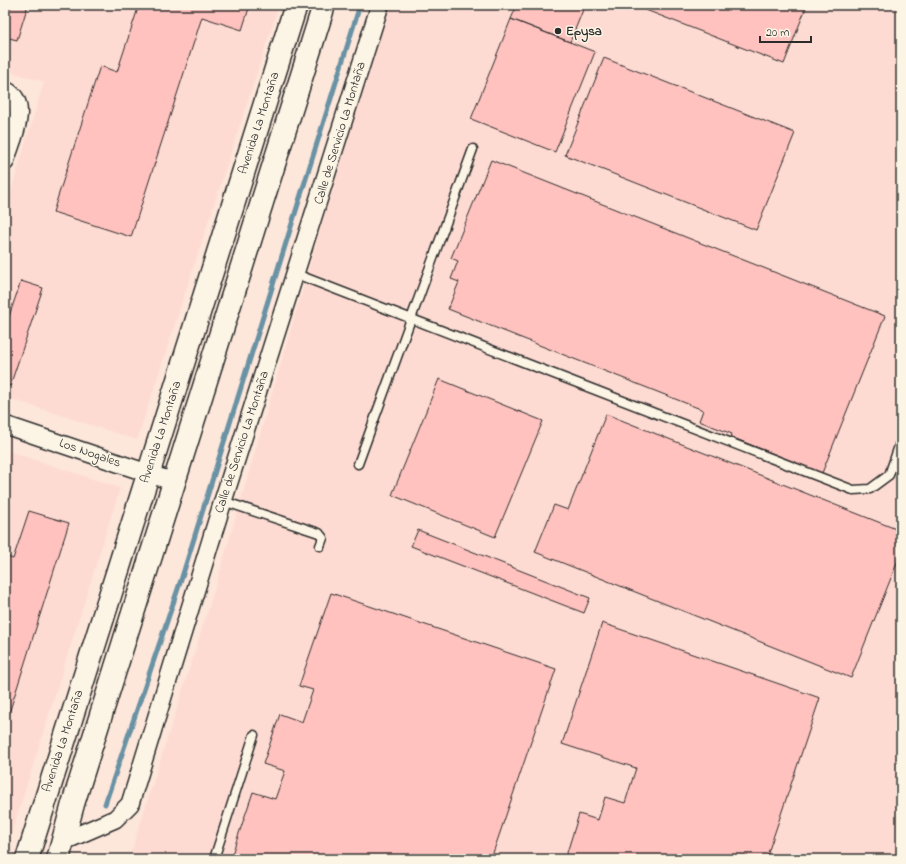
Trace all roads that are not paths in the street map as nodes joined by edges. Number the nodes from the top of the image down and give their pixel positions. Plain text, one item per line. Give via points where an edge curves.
1 (296, 5) edge
2 (324, 5) edge
3 (380, 5) edge
4 (5, 90) edge
5 (473, 149) dead end
6 (5, 162) edge
7 (296, 274) junction
8 (411, 318) junction
9 (5, 425) edge
10 (901, 440) edge
11 (358, 464) dead end
12 (148, 473) junction
13 (174, 482) junction
14 (223, 501) junction
15 (320, 546) dead end
16 (254, 735) dead end
17 (60, 850) edge
18 (27, 859) edge
19 (214, 859) edge

1 - 12 main road, Avenida La Montaña
2 - 13 main road, Avenida La Montaña
3 - 7 street, Calle de Servicio La Montaña
4 - 6 street via 13,95 19,112
5 - 8 lane
7 - 8 lane
7 - 14 street, Calle de Servicio La Montaña
8 - 10 lane via 853,490 870,489 889,475
8 - 11 lane
9 - 12 street, Los Nogales
12 - 13 street, Los Nogales
12 - 18 main road, Avenida La Montaña
13 - 17 main road, Avenida La Montaña
14 - 15 lane via 319,533 323,538
14 - 17 street, Calle de Servicio La Montaña via 130,804 115,819
16 - 19 lane

